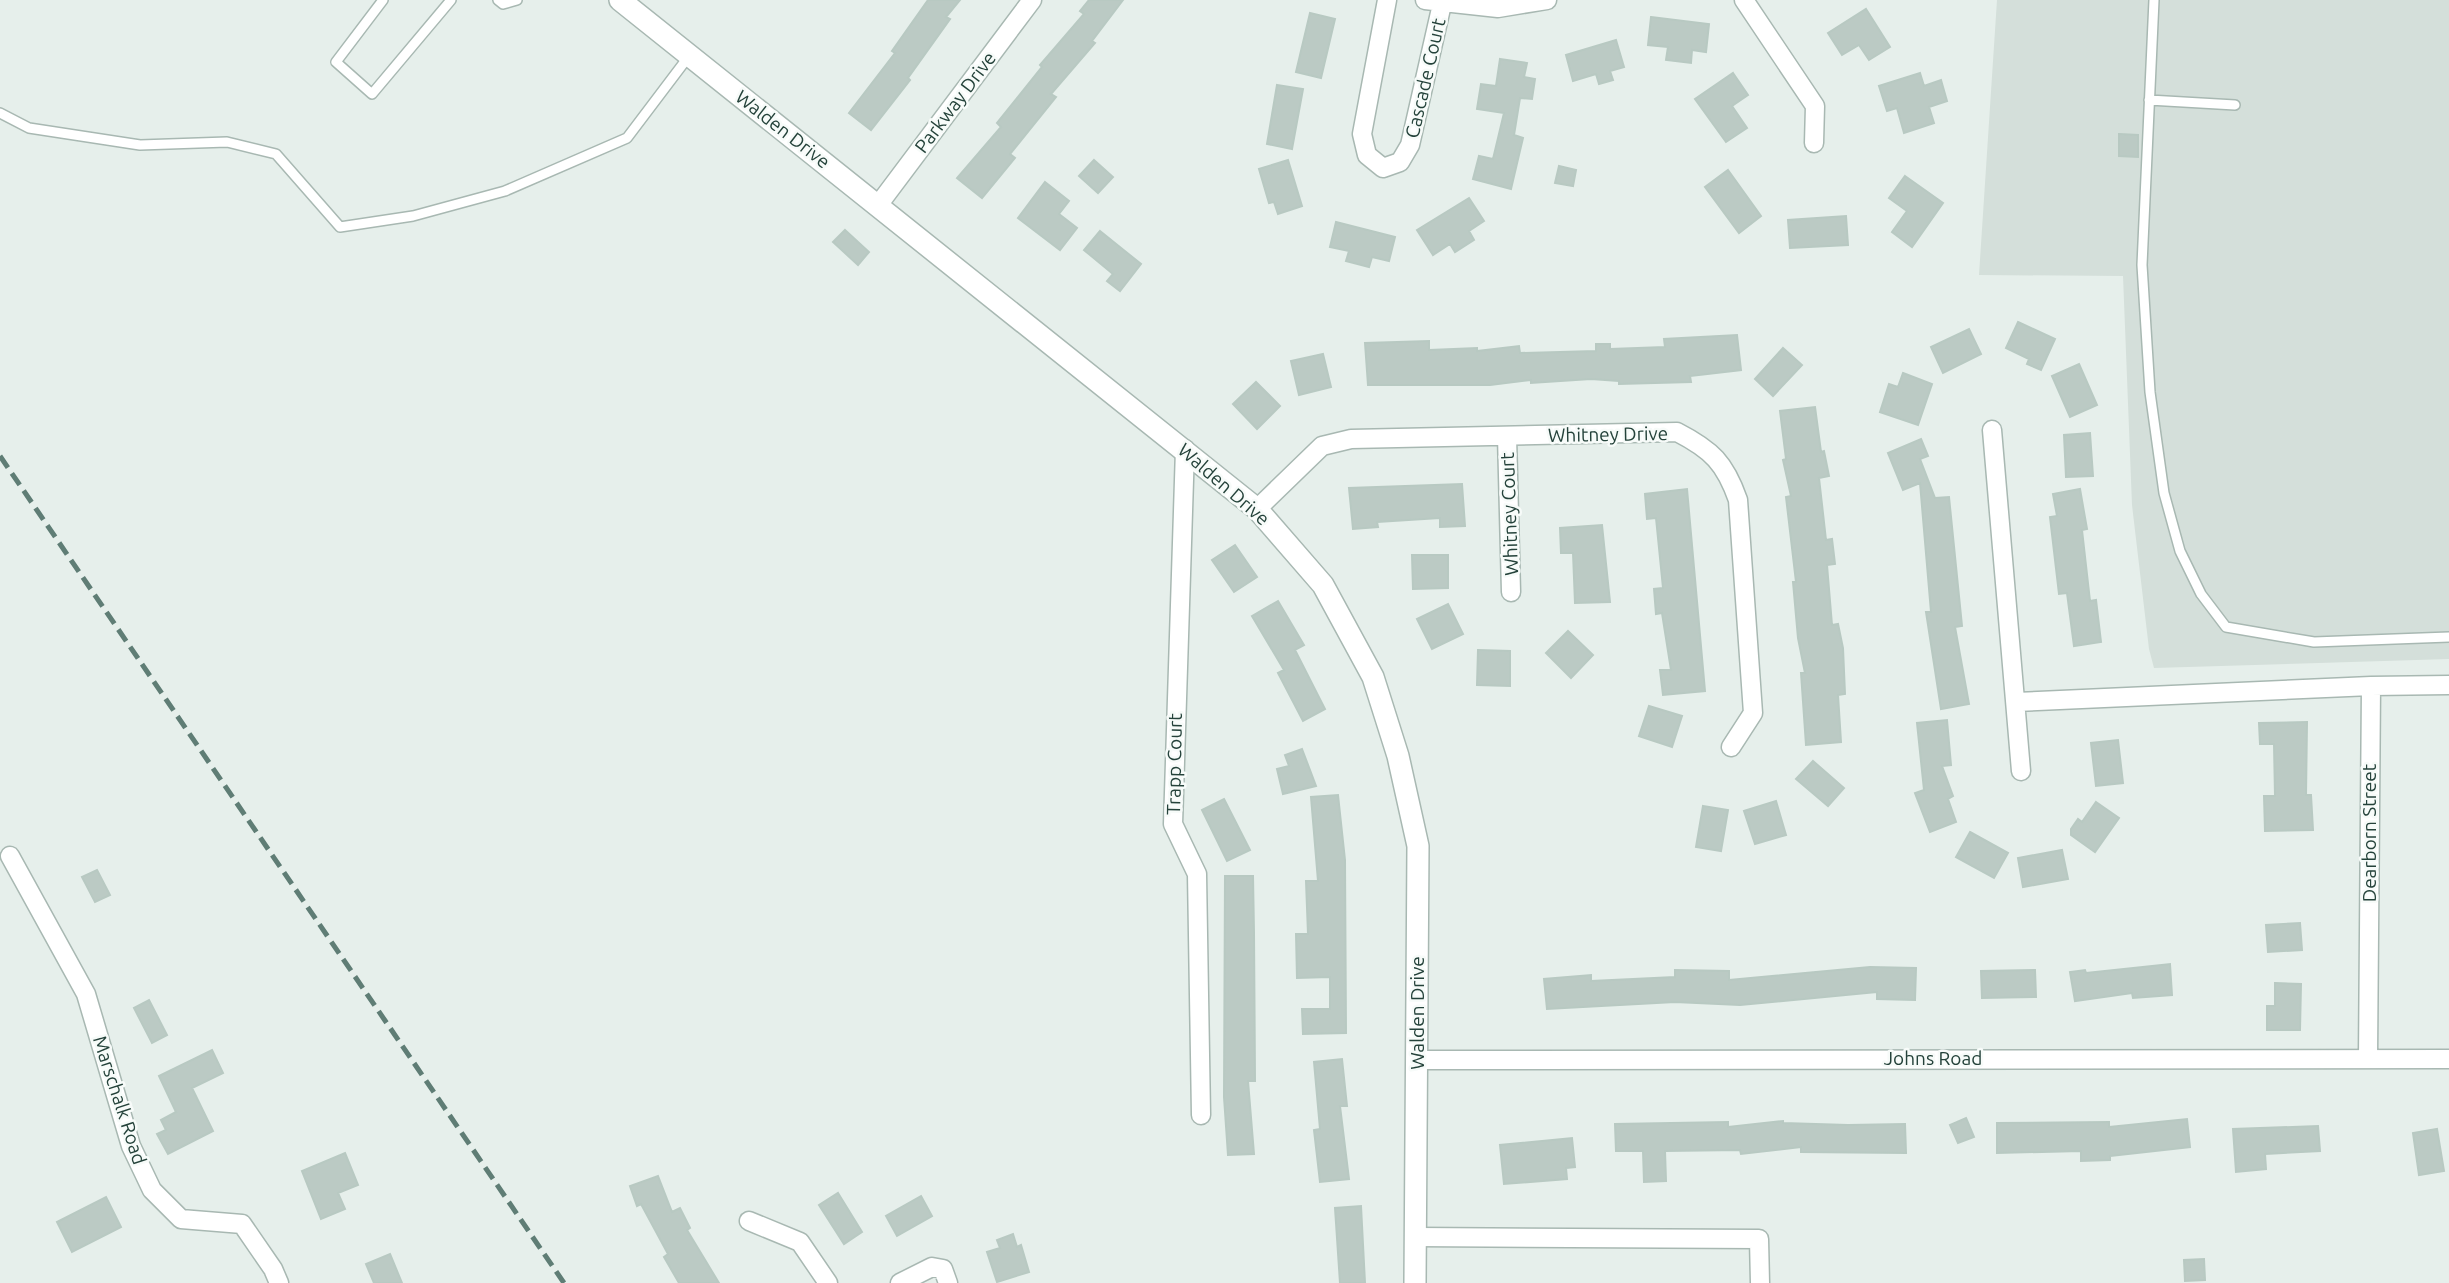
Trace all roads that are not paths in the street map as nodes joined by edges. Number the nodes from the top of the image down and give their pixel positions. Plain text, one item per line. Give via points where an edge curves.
1 (383, 0) edge
2 (451, 0) edge
3 (498, 0) edge
4 (517, 0) edge
5 (620, 0) edge
6 (1032, 0) edge
7 (1387, 0) edge
8 (1548, 0) edge
9 (1744, 0) edge
10 (2154, 0) edge
11 (1433, 2) edge
12 (690, 55) junction
13 (2149, 100) junction
14 (2235, 104) dead end
15 (0, 113) edge
16 (1814, 143) dead end
17 (879, 204) junction
18 (1992, 430) dead end
19 (1507, 436) junction
20 (1185, 449) junction
21 (1257, 509) junction
22 (1511, 592) dead end
23 (2449, 637) edge
24 (2449, 685) edge
25 (2371, 686) junction
26 (2016, 702) junction
27 (1731, 747) dead end
28 (2021, 771) dead end
29 (10, 856) dead end
30 (2368, 1058) junction
31 (2449, 1059) edge
32 (1417, 1060) junction
33 (1201, 1115) dead end
34 (749, 1221) dead end
35 (1416, 1237) junction
36 (279, 1283) edge
37 (828, 1283) edge
38 (901, 1283) edge
39 (948, 1283) edge
40 (1415, 1283) edge
41 (1760, 1283) edge

1 - 2 lane via 336,62 372,94
3 - 4 lane via 503,4
5 - 12 street, Walden Drive
6 - 17 street, Parkway Drive
7 - 11 street, Cascade Court via 1362,134 1367,155 1383,168 1400,162 1410,145
8 - 11 street via 1498,8
9 - 16 street via 1815,106
10 - 13 lane
12 - 15 lane via 627,138 505,191 413,216 340,227 276,155 227,142 140,145 29,128
12 - 17 street, Walden Drive
13 - 14 lane
13 - 23 lane via 2142,265 2150,392 2164,494 2180,551 2201,594 2226,627 2256,634 2314,642
17 - 20 street, Walden Drive
18 - 26 street
19 - 21 street, Whitney Drive via 1352,439 1322,446
19 - 22 street, Whitney Court
19 - 27 street, Whitney Drive via 1677,432 1707,447 1729,474 1738,500 1753,713
20 - 21 street, Walden Drive
20 - 33 street, Trapp Court via 1173,824 1197,874
21 - 32 street, Walden Drive via 1323,585 1373,677 1398,756 1418,846
24 - 25 street
25 - 26 street
25 - 30 street, Dearborn Street
26 - 28 street
29 - 36 street, Marschalk Road via 86,994 131,1146 152,1190 181,1219 242,1224
30 - 31 street, Johns Road
30 - 32 street, Johns Road
32 - 35 street, Walden Drive
34 - 37 street via 800,1242
35 - 40 street, Walden Drive
35 - 41 street via 1759,1239
38 - 39 street via 932,1267 943,1269

